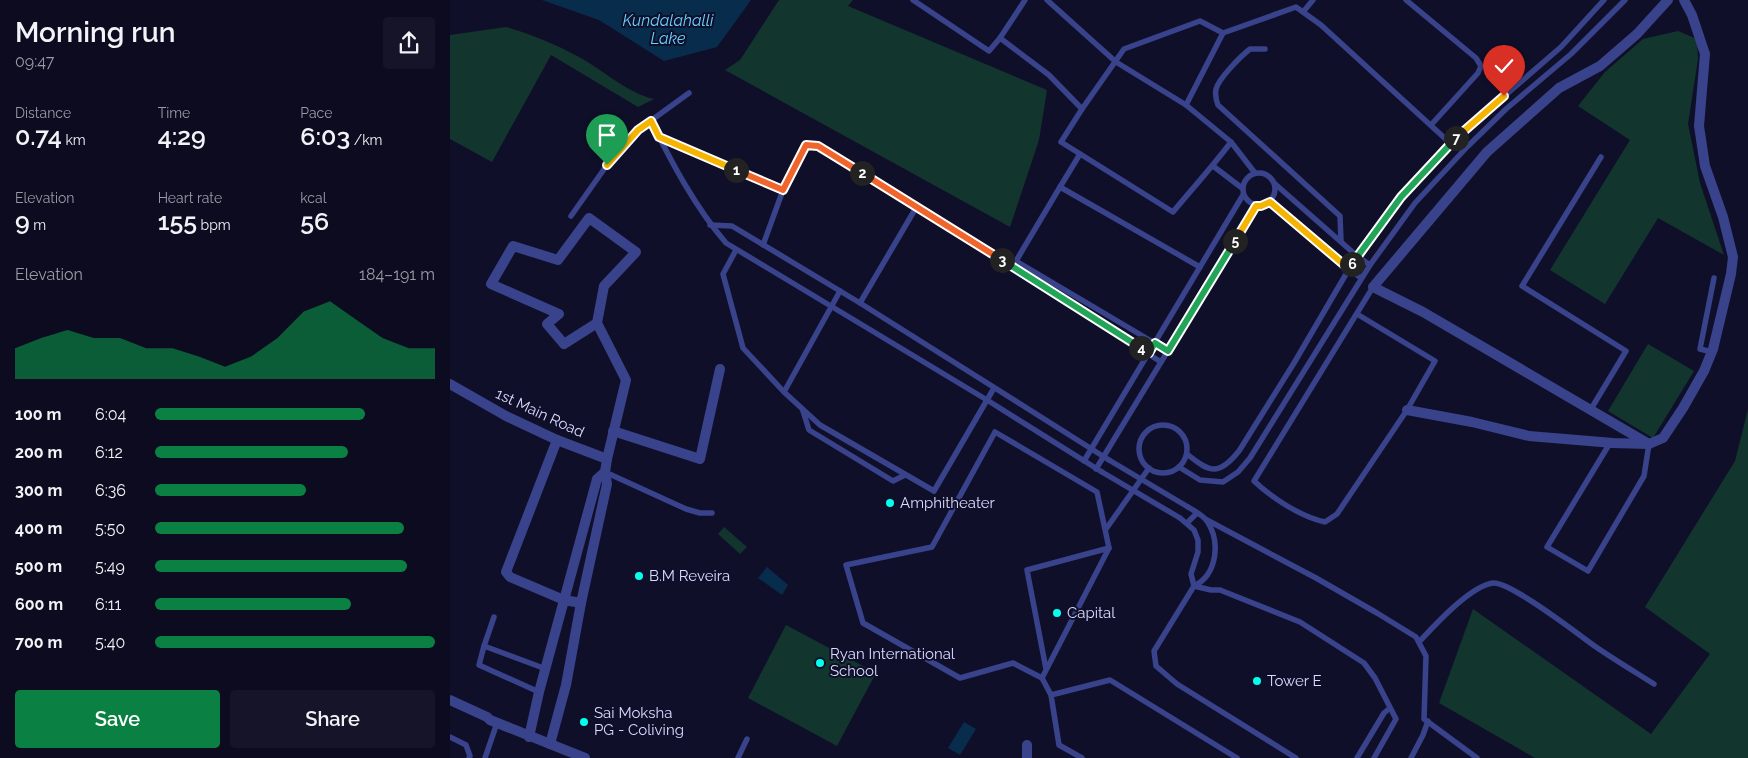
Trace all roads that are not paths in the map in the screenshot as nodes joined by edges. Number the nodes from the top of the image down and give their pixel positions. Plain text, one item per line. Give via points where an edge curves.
1 (913, 0) edge
2 (1026, 0) edge
3 (1046, 0) edge
4 (1313, 0) edge
5 (1406, 0) edge
6 (1604, 0) edge
7 (1625, 0) edge
8 (1668, 0) edge
9 (1684, 0) edge
10 (1303, 12) junction
11 (1224, 34) junction
12 (1000, 38) junction
13 (1265, 48) dead end
14 (1116, 62) junction
15 (688, 94) dead end
16 (1504, 96) junction
17 (1512, 104) junction
18 (1186, 105) junction
19 (1082, 109) junction
20 (651, 121) junction
21 (1431, 125) junction
22 (659, 137) junction
23 (1231, 142) junction
24 (1450, 143) junction
25 (1080, 154) junction
26 (1601, 157) dead end
27 (1213, 166) junction
28 (1255, 173) junction
29 (1274, 183) junction
30 (1060, 187) junction
31 (1242, 188) junction
32 (783, 190) junction
33 (1243, 195) junction
34 (1270, 202) junction
35 (917, 206) junction
36 (1256, 206) junction
37 (571, 216) dead end
38 (710, 225) junction
39 (1341, 241) junction
40 (763, 245) junction
41 (736, 250) junction
42 (1357, 256) junction
43 (1370, 265) junction
44 (1200, 267) junction
45 (1349, 269) junction
46 (1361, 278) junction
47 (1714, 278) dead end
48 (1374, 287) junction
49 (840, 291) junction
50 (860, 303) junction
51 (831, 308) junction
52 (1357, 314) junction
53 (597, 323) junction
54 (1155, 343) junction
55 (1168, 351) junction
56 (1712, 352) junction
57 (1149, 353) junction
58 (1160, 362) junction
59 (1294, 363) junction
60 (720, 369) dead end
61 (1304, 370) junction
62 (450, 384) edge
63 (994, 388) junction
64 (784, 392) junction
65 (987, 400) junction
66 (802, 408) junction
67 (1591, 409) junction
68 (1407, 410) junction
69 (613, 431) junction
70 (557, 440) junction
71 (1610, 442) junction
72 (1649, 444) junction
73 (1093, 449) junction
74 (1187, 454) junction
75 (1107, 458) junction
76 (607, 459) junction
77 (1084, 461) junction
78 (1179, 467) junction
79 (1149, 468) junction
80 (1099, 471) junction
81 (605, 472) junction
82 (905, 475) junction
83 (712, 513) dead end
84 (1197, 513) junction
85 (1207, 520) junction
86 (1187, 523) junction
87 (1106, 529) junction
88 (1109, 548) junction
89 (1194, 586) junction
90 (564, 600) junction
91 (581, 603) junction
92 (494, 617) dead end
93 (1419, 642) junction
94 (484, 646) junction
95 (546, 669) junction
96 (1046, 669) junction
97 (1042, 678) junction
98 (1654, 684) dead end
99 (539, 692) junction
100 (1051, 695) junction
101 (450, 700) edge
102 (450, 705) edge
103 (1390, 708) junction
104 (493, 722) junction
105 (1428, 722) junction
106 (450, 737) edge
107 (529, 737) junction
108 (747, 740) dead end
109 (550, 744) junction
110 (1028, 745) dead end
111 (469, 758) edge
112 (485, 758) edge
113 (585, 758) edge
114 (738, 758) edge
115 (1027, 758) edge
116 (1082, 758) edge
117 (1237, 758) edge
118 (1296, 758) edge
119 (1357, 758) edge
120 (1374, 758) edge
121 (1411, 758) edge
122 (1477, 758) edge

1 - 12 lane via 989,51
2 - 12 lane
3 - 14 lane
4 - 10 lane
5 - 21 lane via 1476,58 1481,66
6 - 16 lane via 1561,47
7 - 17 lane via 1571,54
8 - 48 street via 1638,34 1600,66 1559,88 1487,152
9 - 56 street via 1704,54 1699,126 1705,166 1733,258
10 - 11 lane via 1296,7
10 - 21 lane
11 - 14 lane via 1200,21 1124,49
11 - 18 lane
12 - 19 lane via 1049,75
13 - 39 lane via 1250,48 1221,81 1216,88 1218,105 1340,216
14 - 18 lane
14 - 19 lane
15 - 20 lane
16 - 17 lane
16 - 24 lane
17 - 43 lane via 1415,203
18 - 23 lane
19 - 25 lane via 1061,142
20 - 22 lane
20 - 37 lane via 638,130 607,165
21 - 24 lane
22 - 32 lane
22 - 38 lane
23 - 27 lane
23 - 28 lane
24 - 42 lane via 1401,197
25 - 27 lane via 1173,212
25 - 30 lane
26 - 67 lane via 1522,286 1626,351
27 - 31 lane
28 - 29 lane via 1264,174
28 - 31 lane via 1249,176
29 - 34 lane via 1275,193
29 - 39 lane
30 - 44 lane
30 - 54 lane via 1016,260
31 - 33 lane
32 - 35 lane via 806,145 818,146
32 - 40 lane
33 - 36 lane
33 - 44 lane
34 - 36 lane
34 - 45 lane
35 - 50 lane
35 - 57 lane
36 - 55 lane
38 - 40 lane via 732,226
38 - 41 lane
39 - 42 lane
40 - 49 lane
41 - 51 lane
41 - 64 lane via 723,274 743,348
42 - 43 lane
42 - 45 lane
43 - 46 lane
44 - 54 lane
45 - 46 lane
45 - 59 lane
46 - 61 lane
47 - 56 lane via 1700,350
48 - 52 lane
48 - 67 street
49 - 50 lane
49 - 51 lane
50 - 63 lane
51 - 64 lane
51 - 65 lane
52 - 68 lane via 1435,361
52 - 68 lane via 1254,481 1311,519 1325,522 1337,514
53 - 53 street via 564,344 547,324 559,314 491,284 513,246 558,260 589,218 636,252 604,286
53 - 69 street via 626,380
54 - 55 lane
54 - 57 lane
55 - 58 lane
56 - 72 street via 1683,408 1663,438
57 - 58 lane
57 - 73 lane
58 - 75 lane
59 - 61 lane
59 - 74 lane via 1228,464 1219,469 1203,467
60 - 69 street via 700,459
61 - 78 lane via 1238,472 1223,482 1200,480
62 - 70 street, 1st Main Road
63 - 65 lane
63 - 73 lane
64 - 66 lane
65 - 77 lane
65 - 82 lane via 934,491
66 - 82 lane via 820,425
66 - 82 lane via 809,430 893,481
67 - 72 street
68 - 71 street via 1529,436
69 - 76 street
70 - 76 street, 1st Main Road
70 - 90 street via 506,572 510,577
71 - 72 street
71 - 72 lane via 1547,546 1588,571 1644,476
73 - 75 lane
73 - 77 lane
74 - 78 lane
74 - 79 lane via 1188,446 1181,432 1168,425 1153,427 1146,431 1139,446 1143,462
75 - 80 lane
75 - 84 lane, bridge
76 - 81 street
77 - 80 lane
78 - 79 lane via 1164,473
79 - 87 lane
80 - 86 lane, bridge
81 - 83 lane via 686,509 700,514
81 - 90 street via 597,479
81 - 91 street via 607,484
84 - 85 lane
84 - 86 lane
85 - 89 lane via 1216,554 1210,573 1203,582
85 - 93 lane via 1377,613
86 - 89 lane via 1198,540 1191,574
87 - 88 lane
87 - 97 lane via 1097,492 995,432 932,546 846,565 863,623 960,678 1013,663
88 - 96 lane
88 - 96 lane via 1027,570
89 - 103 lane via 1220,590 1300,622 1364,663
89 - 118 lane via 1154,651 1156,666 1177,684
90 - 91 street
90 - 95 street
91 - 109 street via 566,685
92 - 94 lane
93 - 98 lane via 1469,594 1496,583 1544,609
93 - 105 lane via 1426,656 1424,719
94 - 95 lane
94 - 99 lane via 479,665
95 - 99 street
96 - 97 lane
97 - 100 lane
99 - 107 street
100 - 116 lane via 1060,745
100 - 117 lane via 1110,680
101 - 104 street
102 - 104 street
103 - 119 lane
103 - 120 lane via 1396,719
104 - 107 street
104 - 112 lane
105 - 121 lane
105 - 122 lane
106 - 111 lane via 466,745
107 - 109 street
108 - 114 lane
109 - 113 street
110 - 115 street

